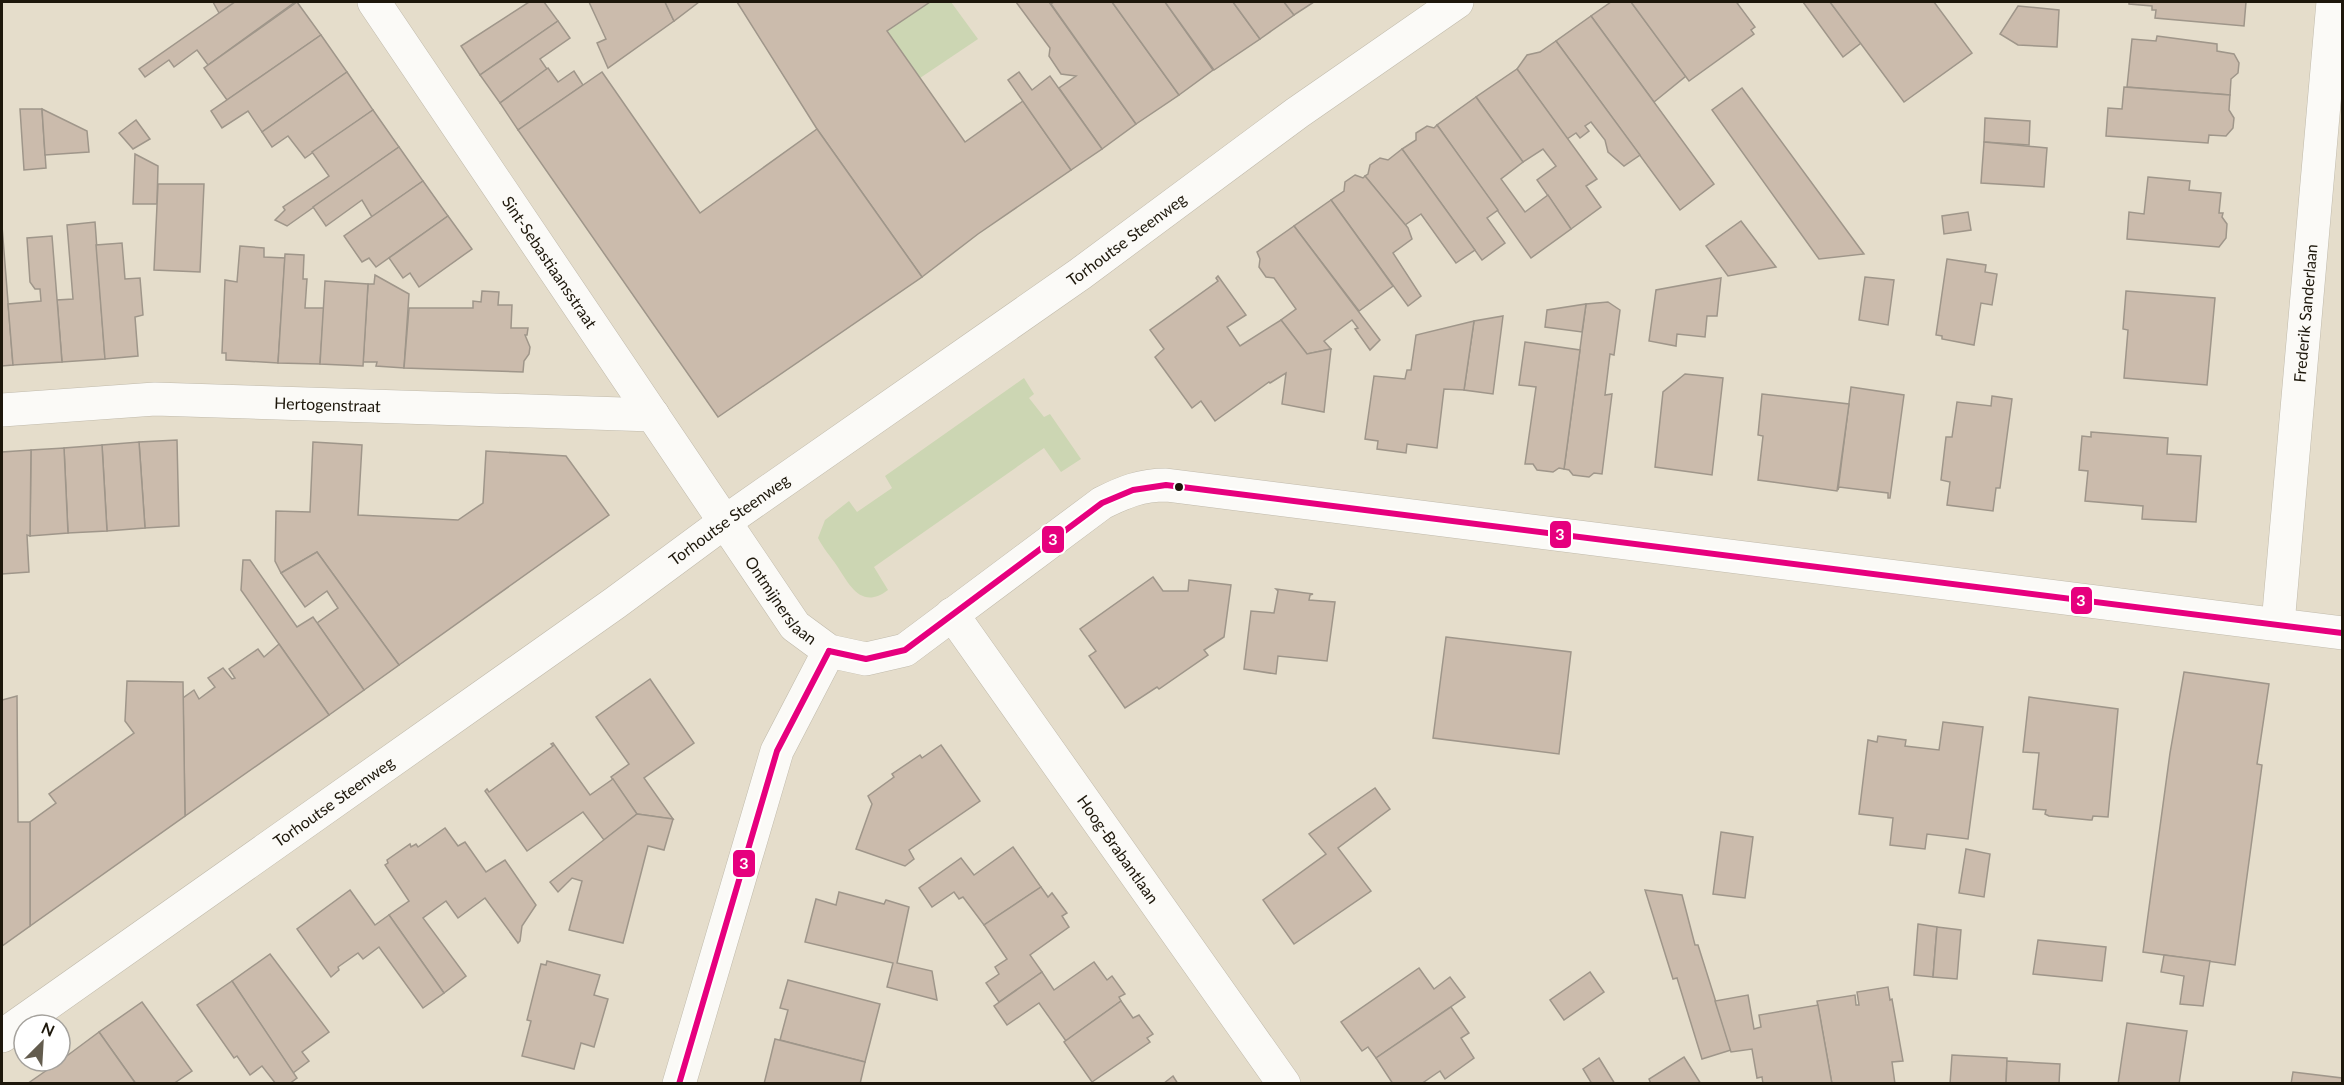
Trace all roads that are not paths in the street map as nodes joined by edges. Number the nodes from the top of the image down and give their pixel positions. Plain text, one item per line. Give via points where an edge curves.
1 (374, 2) edge
2 (1457, 2) edge
3 (2333, 2) edge
4 (2, 410) edge
5 (653, 415) junction
6 (726, 521) junction
7 (952, 614) junction
8 (2278, 624) junction
9 (2343, 633) edge
10 (829, 651) junction
11 (2, 1036) edge
12 (679, 1083) edge
13 (1284, 1083) edge

1 - 5 street, Sint-Sebastiaansstraat
2 - 6 street, Torhoutse Steenweg via 1297,113 1070,281
3 - 8 street, Frederik Sanderlaan
4 - 5 street, Hertogenstraat via 155,399
5 - 6 street, Sint-Sebastiaansstraat
6 - 10 street, Ontmijnerslaan via 795,626
6 - 11 street, Torhoutse Steenweg
7 - 8 street via 1102,503 1128,490 1166,485
7 - 10 street via 905,650 866,659
7 - 13 street, Hoog-Brabantlaan
8 - 9 street
10 - 12 street, Ontmijnerslaan via 777,751

